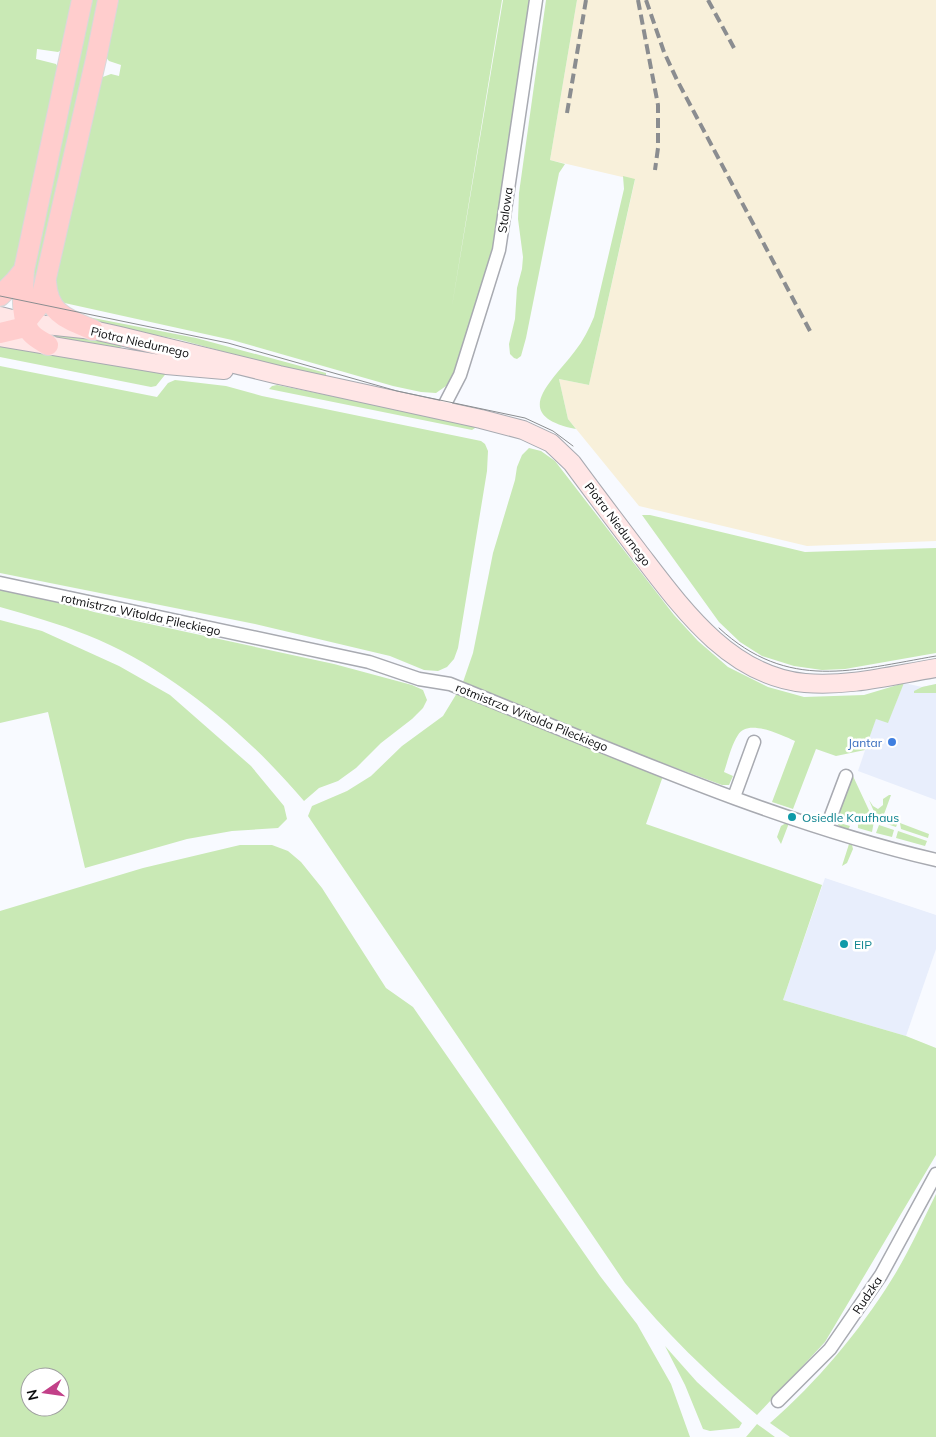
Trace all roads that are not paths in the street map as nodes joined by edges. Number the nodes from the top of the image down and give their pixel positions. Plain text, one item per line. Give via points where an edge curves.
1 (82, 0) edge
2 (108, 0) edge
3 (536, 0) edge
4 (24, 270) junction
5 (46, 276) junction
6 (0, 296) edge
7 (0, 316) edge
8 (27, 323) junction
9 (93, 330) junction
10 (0, 335) edge
11 (48, 345) junction
12 (280, 375) junction
13 (443, 412) junction
14 (0, 583) edge
15 (936, 668) edge
16 (754, 742) dead end
17 (846, 776) dead end
18 (734, 797) junction
19 (826, 829) junction
20 (936, 860) edge
21 (936, 1174) edge
22 (778, 1401) dead end

1 - 4 main road
2 - 5 main road
3 - 13 street, Stalowa via 499,250 460,375
4 - 6 main road
4 - 8 main road via 22,300
5 - 8 main road via 40,304
5 - 9 main road via 47,295 52,307 66,319
7 - 8 street, Piotra Niedurnego
8 - 9 street, Piotra Niedurnego
8 - 10 main road
8 - 11 main road via 31,333
9 - 12 street, Piotra Niedurnego
10 - 11 street, Piotra Niedurnego
11 - 12 street, Piotra Niedurnego via 166,365
12 - 13 street, Piotra Niedurnego
13 - 15 street, Piotra Niedurnego via 522,430 551,443 562,452 687,614 745,663 779,678 827,684
14 - 18 street, rotmistrza Witolda Pileckiego via 369,662 419,679 450,684
16 - 18 street
17 - 19 street
18 - 19 street, rotmistrza Witolda Pileckiego
19 - 20 street, rotmistrza Witolda Pileckiego
21 - 22 street, Rudzka via 881,1275 830,1349

